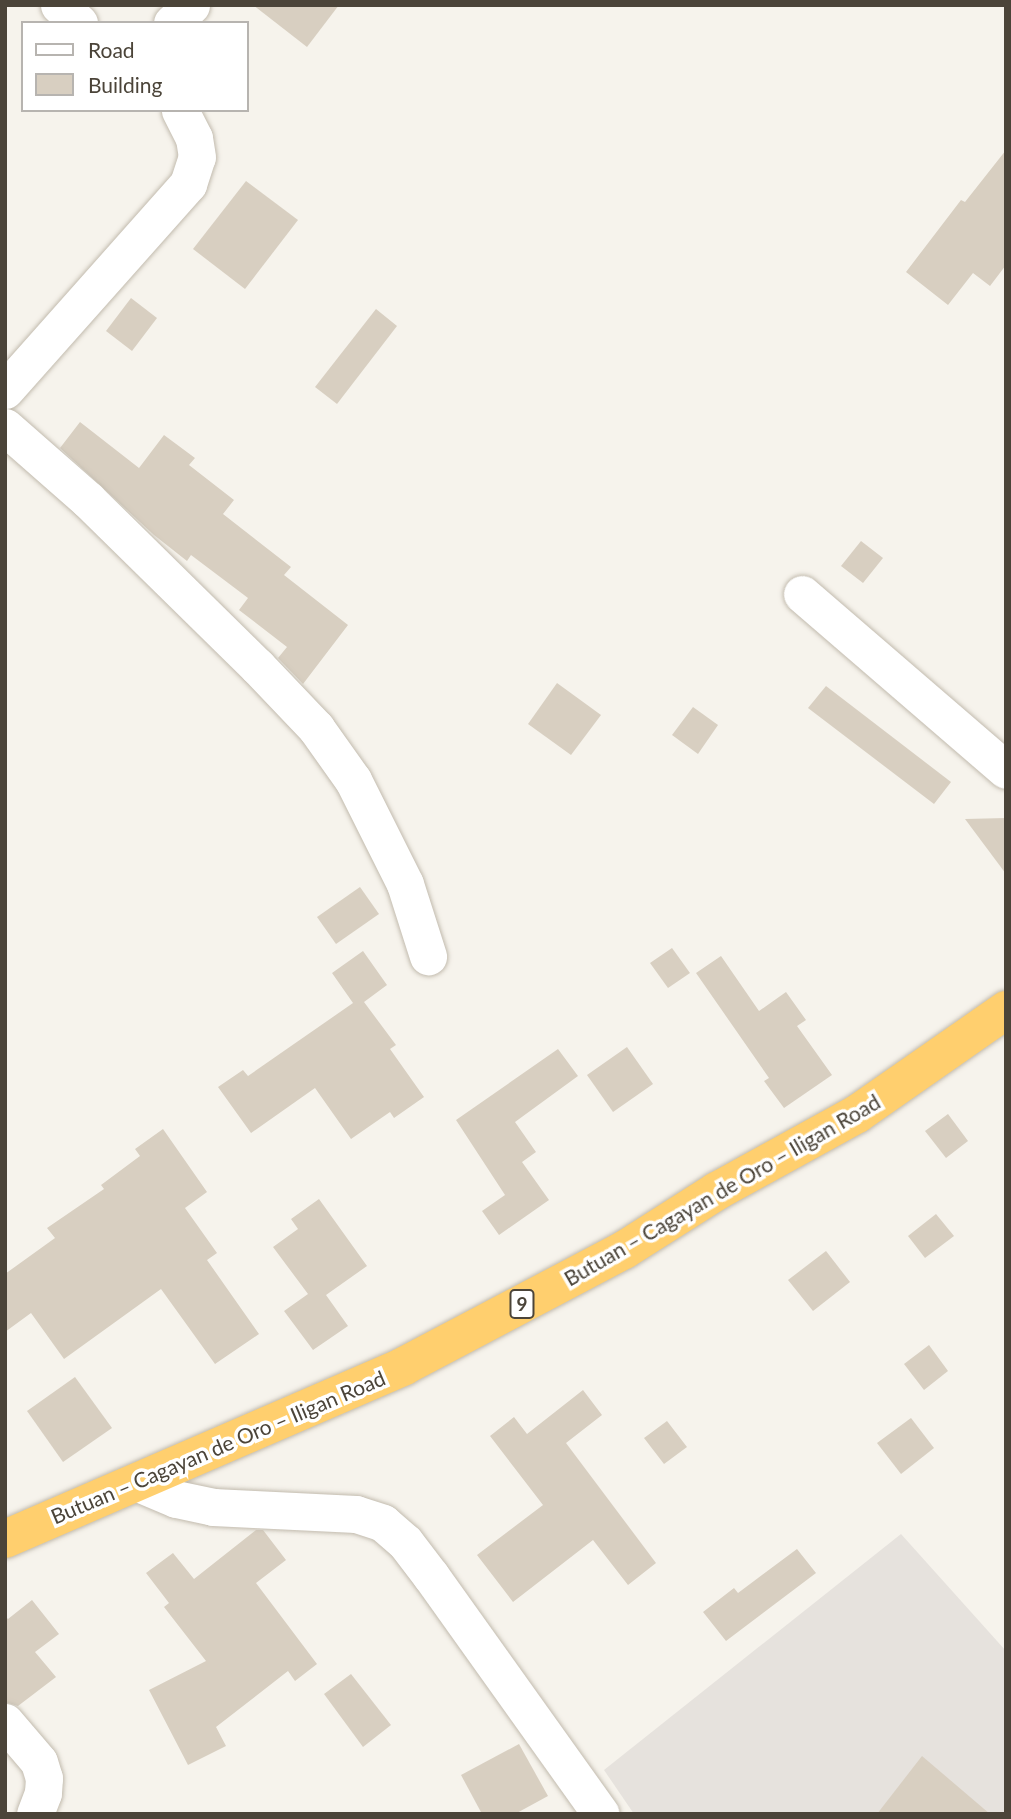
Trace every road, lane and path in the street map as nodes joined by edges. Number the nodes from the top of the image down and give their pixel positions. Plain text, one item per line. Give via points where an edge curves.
1 (59, 5) edge
2 (191, 5) edge
3 (77, 21) edge
4 (174, 21) edge
5 (181, 112) edge
6 (5, 390) edge
7 (5, 428) edge
8 (802, 594) dead end
9 (1006, 770) edge
10 (428, 956) dead end
11 (1006, 1010) edge
12 (138, 1483) junction
13 (5, 1539) edge
14 (5, 1722) edge
15 (35, 1814) edge
16 (601, 1814) edge

1 - 3 street
2 - 4 street
5 - 6 street via 194,138 197,157 188,184
7 - 10 street via 88,500 316,728 353,780 405,884
8 - 9 street
11 - 12 highway, Butuan – Cagayan de Oro – Iligan Road / 9 via 858,1114 717,1191 624,1250 404,1366
12 - 13 highway, Butuan – Cagayan de Oro – Iligan Road / 9
12 - 16 street via 176,1499 213,1507 356,1514 383,1523 405,1542 431,1576
14 - 15 street via 39,1762 44,1777 44,1793

